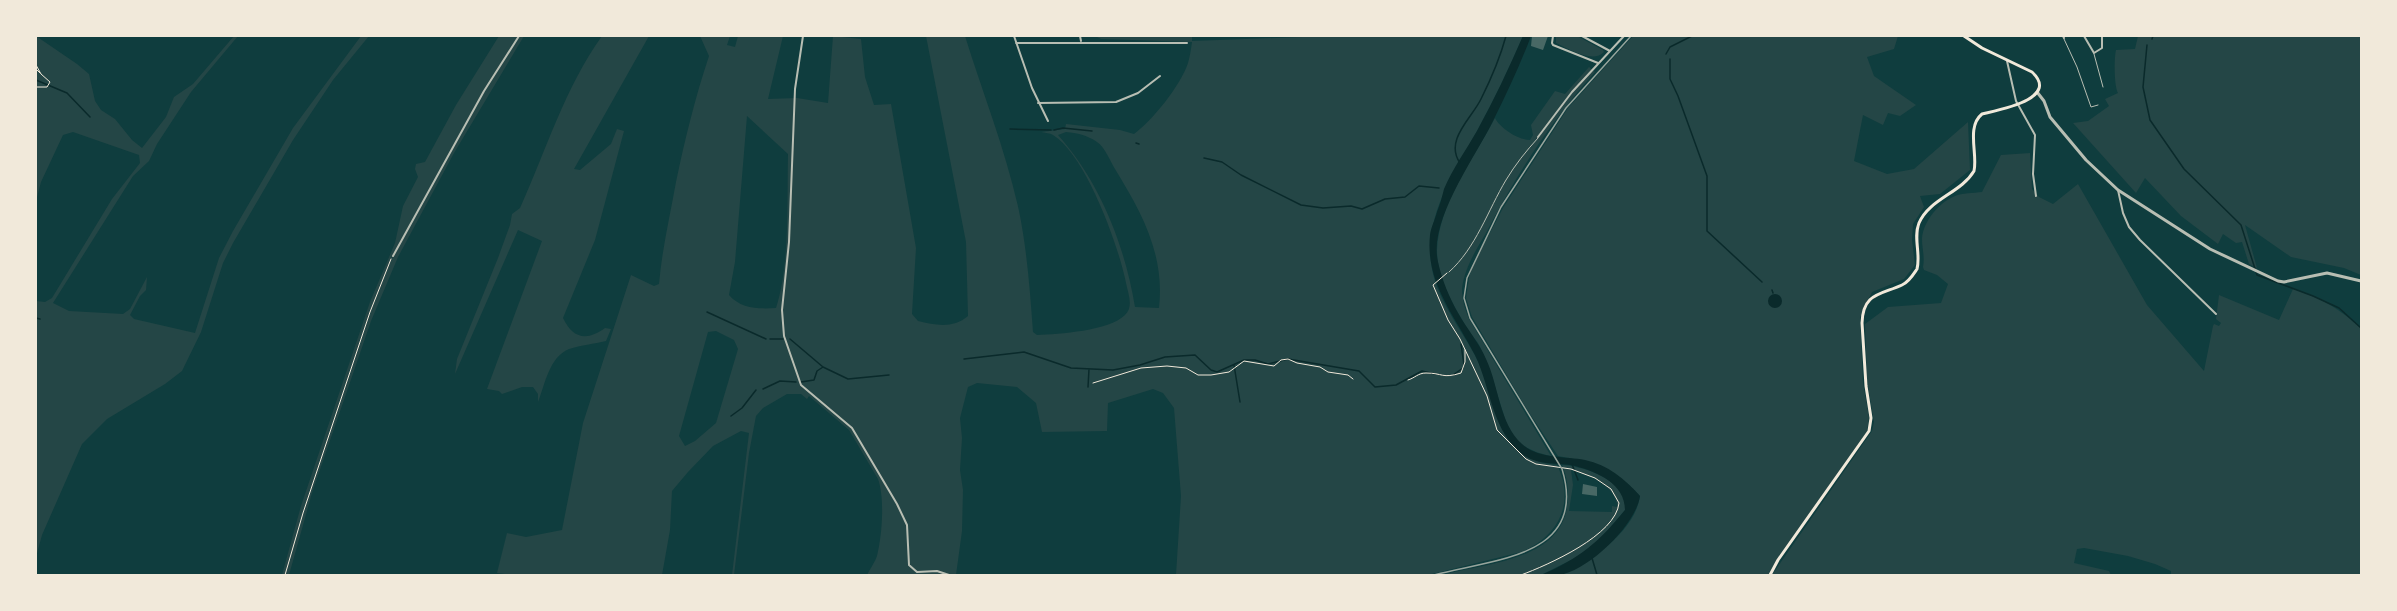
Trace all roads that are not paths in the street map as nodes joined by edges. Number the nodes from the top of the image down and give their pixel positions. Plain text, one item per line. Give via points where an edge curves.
1 (519, 36) edge
2 (803, 36) edge
3 (1014, 36) edge
4 (1080, 36) edge
5 (1554, 36) edge
6 (1582, 36) edge
7 (1624, 36) edge
8 (1964, 36) edge
9 (2084, 36) edge
10 (2102, 36) edge
11 (2063, 37) edge
12 (1081, 41) junction
13 (1016, 43) junction
14 (1188, 43) dead end
15 (1610, 51) junction
16 (2094, 53) junction
17 (2007, 59) junction
18 (1598, 63) junction
19 (1160, 76) dead end
20 (2103, 87) dead end
21 (2038, 92) junction
22 (1038, 103) junction
23 (2018, 104) junction
24 (2098, 105) dead end
25 (1048, 121) dead end
26 (1538, 137) joint
27 (2118, 190) junction
28 (2036, 196) dead end
29 (393, 256) road end
30 (1449, 272) road end
31 (2361, 281) edge
32 (2216, 314) dead end
33 (949, 575) edge
34 (1770, 575) edge

1 - 29 street via 484,91
2 - 33 street via 795,89 788,255 782,310 788,347 801,385 852,428 898,504 907,526 909,565 918,572 937,571
3 - 13 street
4 - 12 street
5 - 18 street via 1553,45
6 - 15 street
7 - 15 street
8 - 17 main road via 1982,48
9 - 16 street
10 - 16 street via 2102,48
11 - 24 lane via 2091,107
12 - 13 street
12 - 14 street
13 - 22 street
15 - 18 street
16 - 20 lane
17 - 21 main road via 2036,75 2039,83
17 - 23 street
18 - 26 street
19 - 22 street via 1138,93 1116,102
21 - 23 main road
21 - 27 street via 2050,117 2086,160
22 - 25 street
23 - 28 street via 2035,135 2033,174
23 - 34 main road via 1978,117 1974,129 1974,171 1953,192 1928,210 1919,223 1916,241 1918,264 1915,272 1902,285 1875,295 1865,308 1862,323 1870,431
26 - 30 lane via 1506,180 1463,258
27 - 31 street via 2195,240 2284,282 2327,273
27 - 32 street via 2129,227

